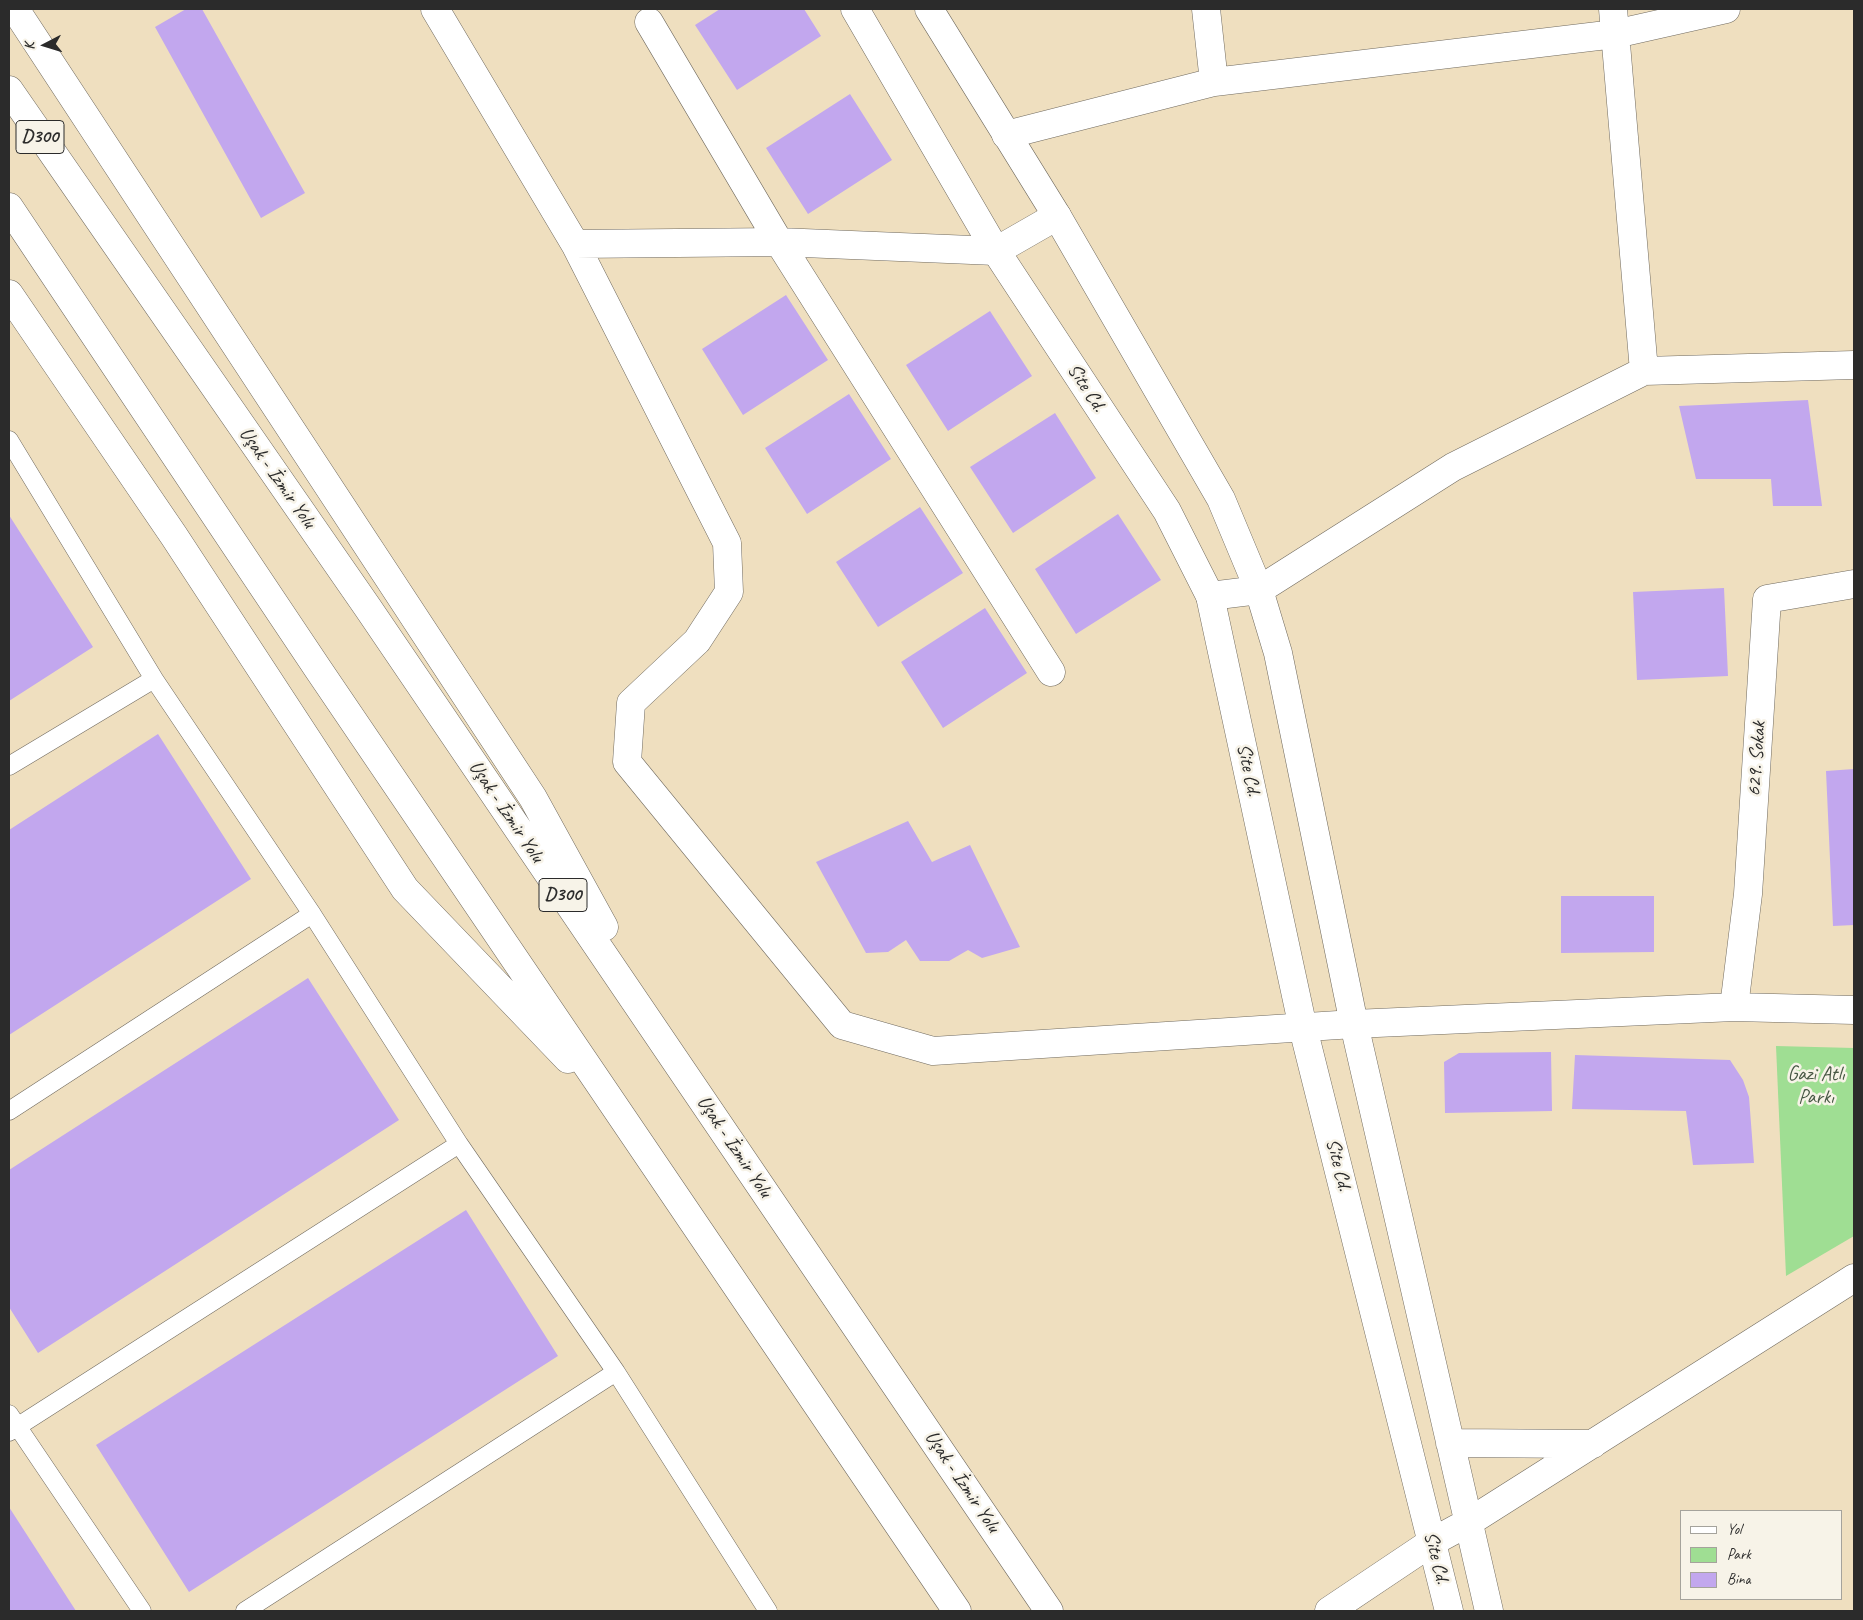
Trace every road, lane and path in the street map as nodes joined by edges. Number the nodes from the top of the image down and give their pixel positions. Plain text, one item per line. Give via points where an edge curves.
1 (15, 9) edge
2 (435, 9) edge
3 (855, 9) edge
4 (929, 9) edge
5 (1206, 9) edge
6 (1726, 9) edge
7 (1614, 21) edge
8 (649, 22) dead end
9 (1214, 82) junction
10 (9, 90) edge
11 (1006, 135) junction
12 (1057, 216) junction
13 (16, 218) edge
14 (779, 242) junction
15 (575, 244) junction
16 (996, 251) junction
17 (9, 294) edge
18 (1854, 365) edge
19 (1644, 371) junction
20 (10, 444) edge
21 (1854, 584) edge
22 (1259, 590) junction
23 (1210, 596) junction
24 (1051, 672) dead end
25 (154, 679) junction
26 (9, 766) edge
27 (312, 914) junction
28 (1734, 1006) junction
29 (1854, 1010) edge
30 (1354, 1024) junction
31 (1303, 1028) junction
32 (688, 1079) junction
33 (9, 1111) edge
34 (622, 1116) junction
35 (459, 1144) junction
36 (1854, 1278) edge
37 (616, 1372) junction
38 (11, 1425) edge
39 (1450, 1443) junction
40 (1593, 1444) junction
41 (1468, 1522) junction
42 (1432, 1542) junction
43 (142, 1611) edge
44 (245, 1611) edge
45 (768, 1611) edge
46 (956, 1611) edge
47 (1050, 1611) edge
48 (1329, 1611) edge
49 (1449, 1611) edge
50 (1489, 1611) edge

1 - 32 main road via 533,798
2 - 15 main road
3 - 16 main road, Site Cd.
4 - 11 main road, Site Cd.
5 - 9 main road
6 - 7 main road
7 - 9 main road
7 - 19 main road
8 - 14 main road
9 - 11 main road
10 - 32 main road, Uşak - İzmir Yolu / D300
11 - 12 main road, Site Cd.
12 - 16 main road
12 - 22 main road, Site Cd. via 1221,499
13 - 34 main road
14 - 15 main road
14 - 16 main road
14 - 24 main road
15 - 31 main road via 727,542 729,592 697,641 631,703 627,762 842,1025 933,1051
16 - 23 main road, Site Cd. via 1167,511
17 - 34 main road via 174,536 404,889
18 - 19 main road
19 - 22 main road via 1453,467
20 - 25 lane
21 - 28 main road, 629. Sokak via 1768,599 1748,894
22 - 23 main road
22 - 30 main road, Site Cd. via 1278,653
23 - 31 main road, Site Cd.
25 - 26 lane
25 - 27 lane
27 - 33 lane
27 - 35 lane
28 - 29 main road
28 - 30 main road
30 - 31 main road
30 - 39 main road, Site Cd.
31 - 42 main road, Site Cd.
32 - 47 main road, Uşak - İzmir Yolu / D300
34 - 46 main road
35 - 37 lane
35 - 38 lane
36 - 40 main road
37 - 44 lane
37 - 45 lane
38 - 43 lane
39 - 40 main road
39 - 41 main road, Site Cd.
40 - 41 main road
41 - 42 main road
41 - 50 main road, Site Cd.
42 - 48 main road
42 - 49 main road, Site Cd.

